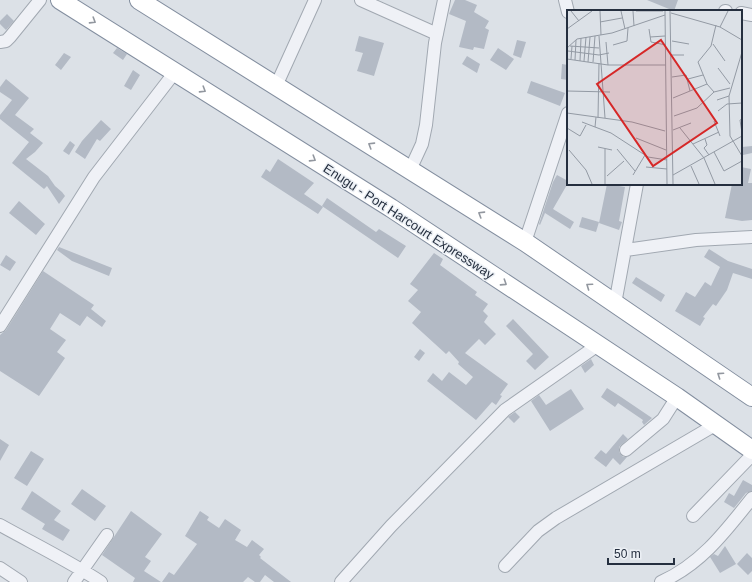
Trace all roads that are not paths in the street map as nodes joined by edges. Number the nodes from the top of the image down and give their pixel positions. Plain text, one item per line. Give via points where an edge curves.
1 (40, 0) edge
2 (60, 0) edge
3 (139, 0) edge
4 (315, 0) edge
5 (361, 0) edge
6 (444, 0) edge
7 (565, 0) edge
8 (568, 10) edge
9 (742, 13) edge
10 (752, 15) edge
11 (437, 34) junction
12 (0, 42) edge
13 (175, 72) junction
14 (276, 86) junction
15 (567, 116) edge
16 (410, 170) junction
17 (637, 185) edge
18 (752, 237) edge
19 (525, 242) junction
20 (626, 250) junction
21 (614, 304) junction
22 (0, 326) edge
23 (598, 345) junction
24 (677, 397) junction
25 (752, 397) edge
26 (716, 425) junction
27 (626, 450) dead end
28 (752, 450) edge
29 (752, 455) edge
30 (752, 498) edge
31 (693, 516) dead end
32 (0, 525) edge
33 (107, 534) dead end
34 (506, 566) dead end
35 (0, 568) edge
36 (82, 569) junction
37 (21, 582) edge
38 (74, 582) edge
39 (102, 582) edge
40 (341, 582) edge
41 (661, 582) edge

1 - 12 street via 10,37
2 -> 13 highway, Enugu - Port Harcourt Expressway
3 - 14 highway
4 - 14 street
5 - 11 street
6 - 11 street
7 - 8 street
9 - 10 street
11 - 16 street via 426,125 422,144
13 - 22 street via 94,177
13 -> 23 highway, Enugu - Port Harcourt Expressway via 391,208
16 -> 14 highway
15 - 19 street
19 -> 16 highway
17 - 20 street
18 - 20 street via 696,240
21 -> 19 highway
20 - 21 street
25 -> 21 highway
23 - 24 highway, Enugu - Port Harcourt Expressway
23 - 40 street via 505,410 391,526
24 - 26 highway, Enugu - Port Harcourt Expressway
24 - 27 street via 663,419
26 - 28 highway, Enugu - Port Harcourt Expressway
26 - 34 street via 556,518 538,531
29 - 31 street
30 - 41 street via 716,543 696,562
32 - 36 street
33 - 36 street
35 - 37 street
36 - 38 street
36 - 39 street

